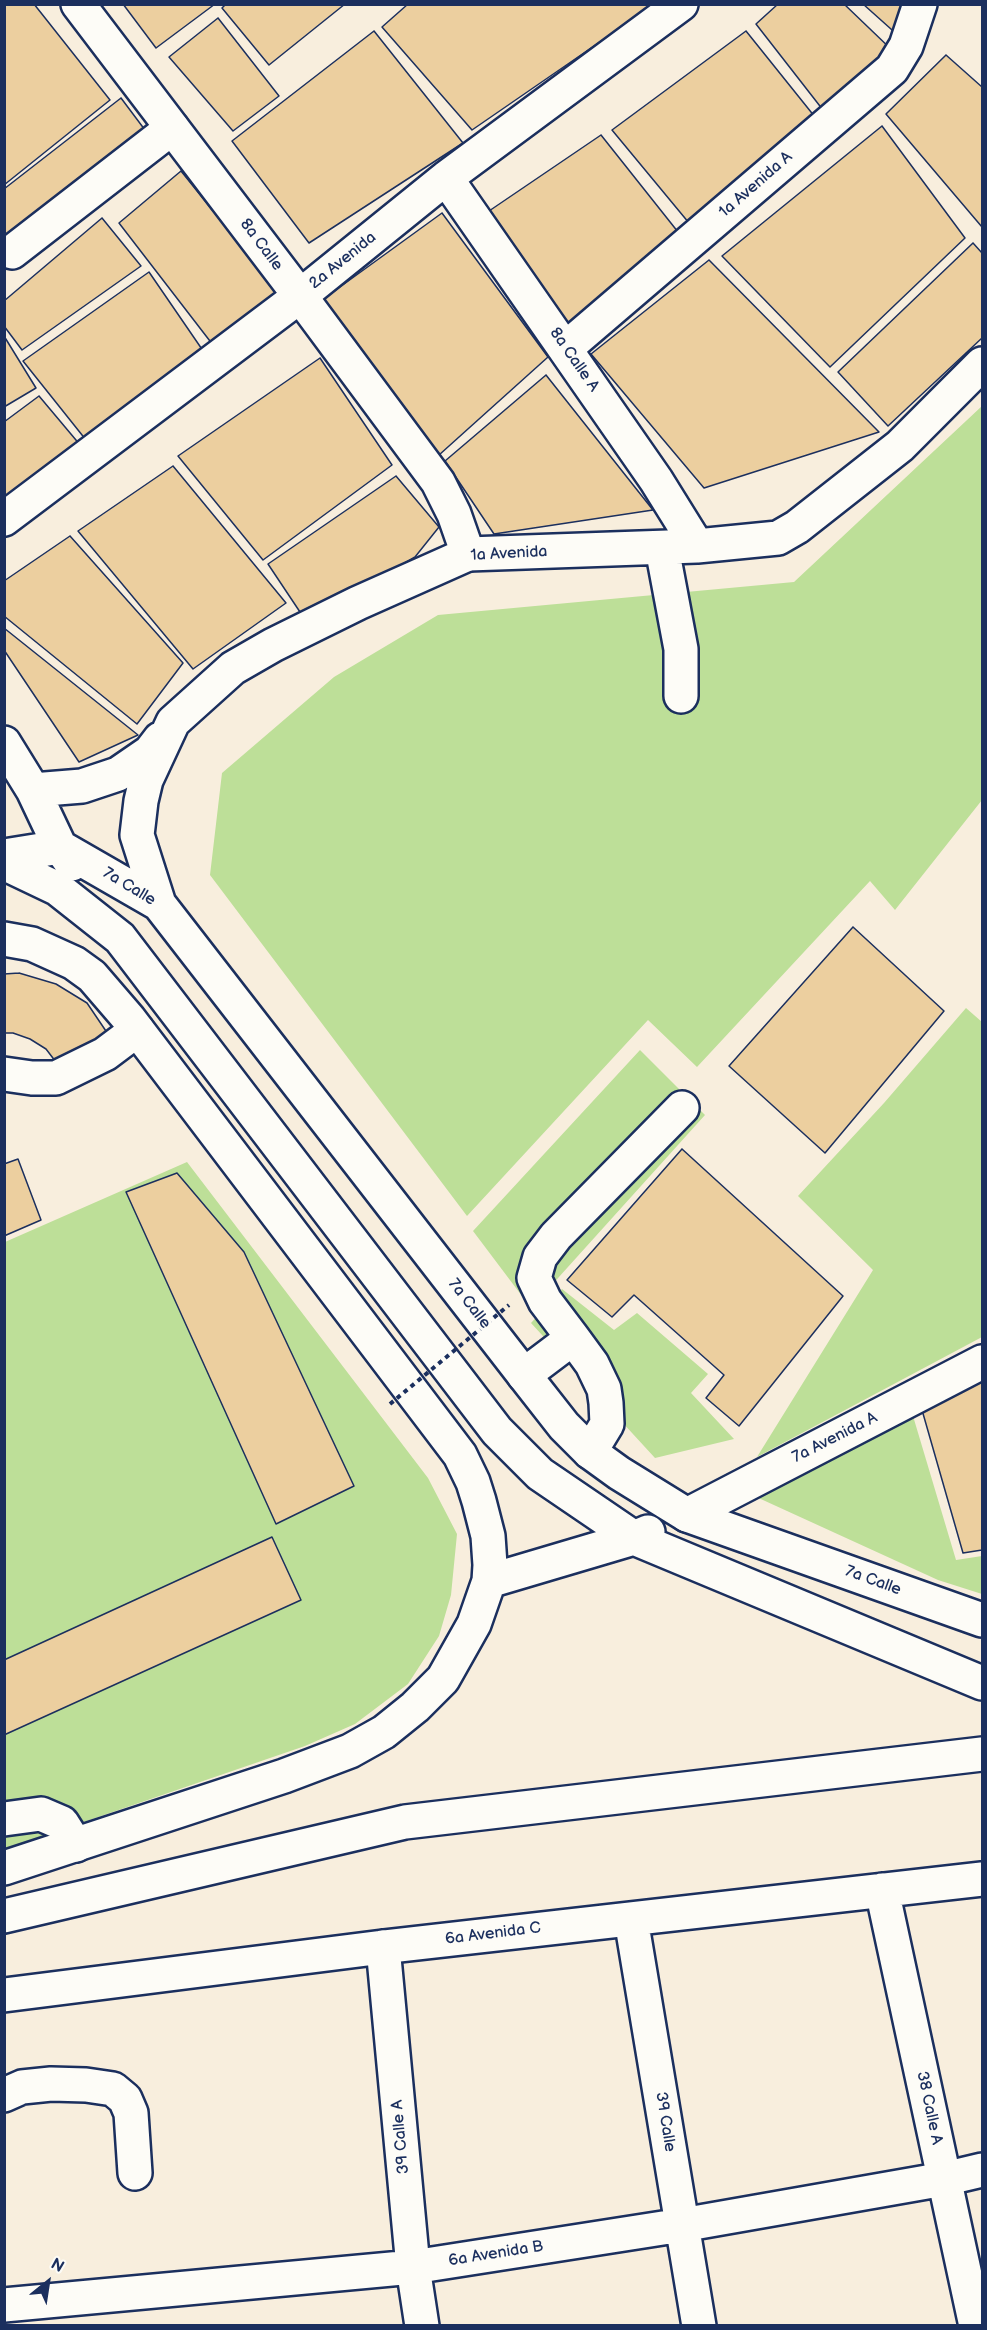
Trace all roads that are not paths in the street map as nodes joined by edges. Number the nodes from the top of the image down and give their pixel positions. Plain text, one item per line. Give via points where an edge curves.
1 (78, 4) edge
2 (681, 4) edge
3 (920, 4) edge
4 (172, 128) junction
5 (446, 178) junction
6 (12, 252) dead end
7 (300, 296) junction
8 (566, 348) junction
9 (982, 364) edge
10 (4, 519) edge
11 (697, 546) junction
12 (662, 548) junction
13 (468, 554) junction
14 (681, 696) dead end
15 (173, 722) junction
16 (4, 743) edge
17 (33, 790) junction
18 (60, 847) junction
19 (4, 856) edge
20 (4, 862) edge
21 (159, 904) junction
22 (120, 938) junction
23 (4, 939) edge
24 (137, 1030) junction
25 (4, 1074) edge
26 (682, 1108) dead end
27 (573, 1338) junction
28 (982, 1362) edge
29 (524, 1375) junction
30 (590, 1452) junction
31 (687, 1515) junction
32 (634, 1538) junction
33 (489, 1581) junction
34 (982, 1620) edge
35 (982, 1683) edge
36 (982, 1754) edge
37 (4, 1818) edge
38 (76, 1845) junction
39 (4, 1868) edge
40 (982, 1879) edge
41 (882, 1890) junction
42 (4, 1916) edge
43 (631, 1918) junction
44 (383, 1947) junction
45 (4, 1995) edge
46 (4, 2095) edge
47 (982, 2170) edge
48 (135, 2173) dead end
49 (944, 2179) junction
50 (682, 2225) junction
51 (413, 2267) junction
52 (4, 2305) edge
53 (422, 2325) edge
54 (699, 2325) edge
55 (976, 2325) edge

1 - 4 main road, 8a Calle
2 - 5 main road, 2a Avenida
3 - 8 main road, 1a Avenida A via 906,46 892,69
4 - 6 main road
4 - 7 main road, 8a Calle
5 - 7 main road, 2a Avenida
5 - 8 main road, 8a Calle A
7 - 10 main road, 2a Avenida
7 - 13 main road, 8a Calle via 438,482
8 - 11 main road, 8a Calle A
9 - 11 main road, 1a Avenida via 900,446 796,527 769,540
11 - 12 main road, 1a Avenida
12 - 13 main road, 1a Avenida
12 - 14 main road via 681,650
13 - 15 main road, 1a Avenida via 273,645 233,668
15 - 17 main road via 150,752 118,774 82,786
15 - 21 main road, 1a Avenida via 146,780 137,835
16 - 17 main road, 7a Calle
17 - 18 main road, 7a Calle
18 - 19 main road
18 - 21 main road, 7a Calle
18 - 22 main road, 7a Calle
20 - 22 main road, 7a Calle via 58,889
21 - 29 main road, 7a Calle
22 - 32 main road, 7a Calle via 497,1431 540,1474
23 - 24 main road via 32,944 74,963 98,983
24 - 25 main road via 105,1054 56,1078
24 - 33 main road via 460,1455 473,1482 488,1536
26 - 27 main road via 540,1257 534,1278 545,1301
27 - 29 main road
27 - 30 main road via 604,1389 607,1424
28 - 31 main road, 7a Avenida A
29 - 30 main road, 7a Calle
30 - 31 main road, 7a Calle
31 - 32 main road, 7a Avenida A
31 - 34 main road, 7a Calle
32 - 33 main road, 7a Avenida A
32 - 35 main road, 7a Calle
33 - 38 main road via 474,1624 443,1679 384,1732 350,1751 284,1776
36 - 42 main road via 405,1822
37 - 38 main road via 41,1814 62,1823
38 - 39 main road
40 - 41 main road, 6a Avenida C
41 - 43 main road, 6a Avenida C
41 - 49 main road, 38 Calle A
43 - 44 main road, 6a Avenida C
43 - 50 main road, 39 Calle
44 - 45 main road, 6a Avenida C
44 - 51 main road, 39 Calle A
46 - 48 main road via 22,2087 51,2084 113,2089 125,2099 131,2113
47 - 49 main road, 6a Avenida B
49 - 50 main road, 6a Avenida B
49 - 55 main road, 38 Calle A
50 - 51 main road, 6a Avenida B
50 - 54 main road, 39 Calle
51 - 52 main road, 6a Avenida B
51 - 53 main road, 39 Calle A

